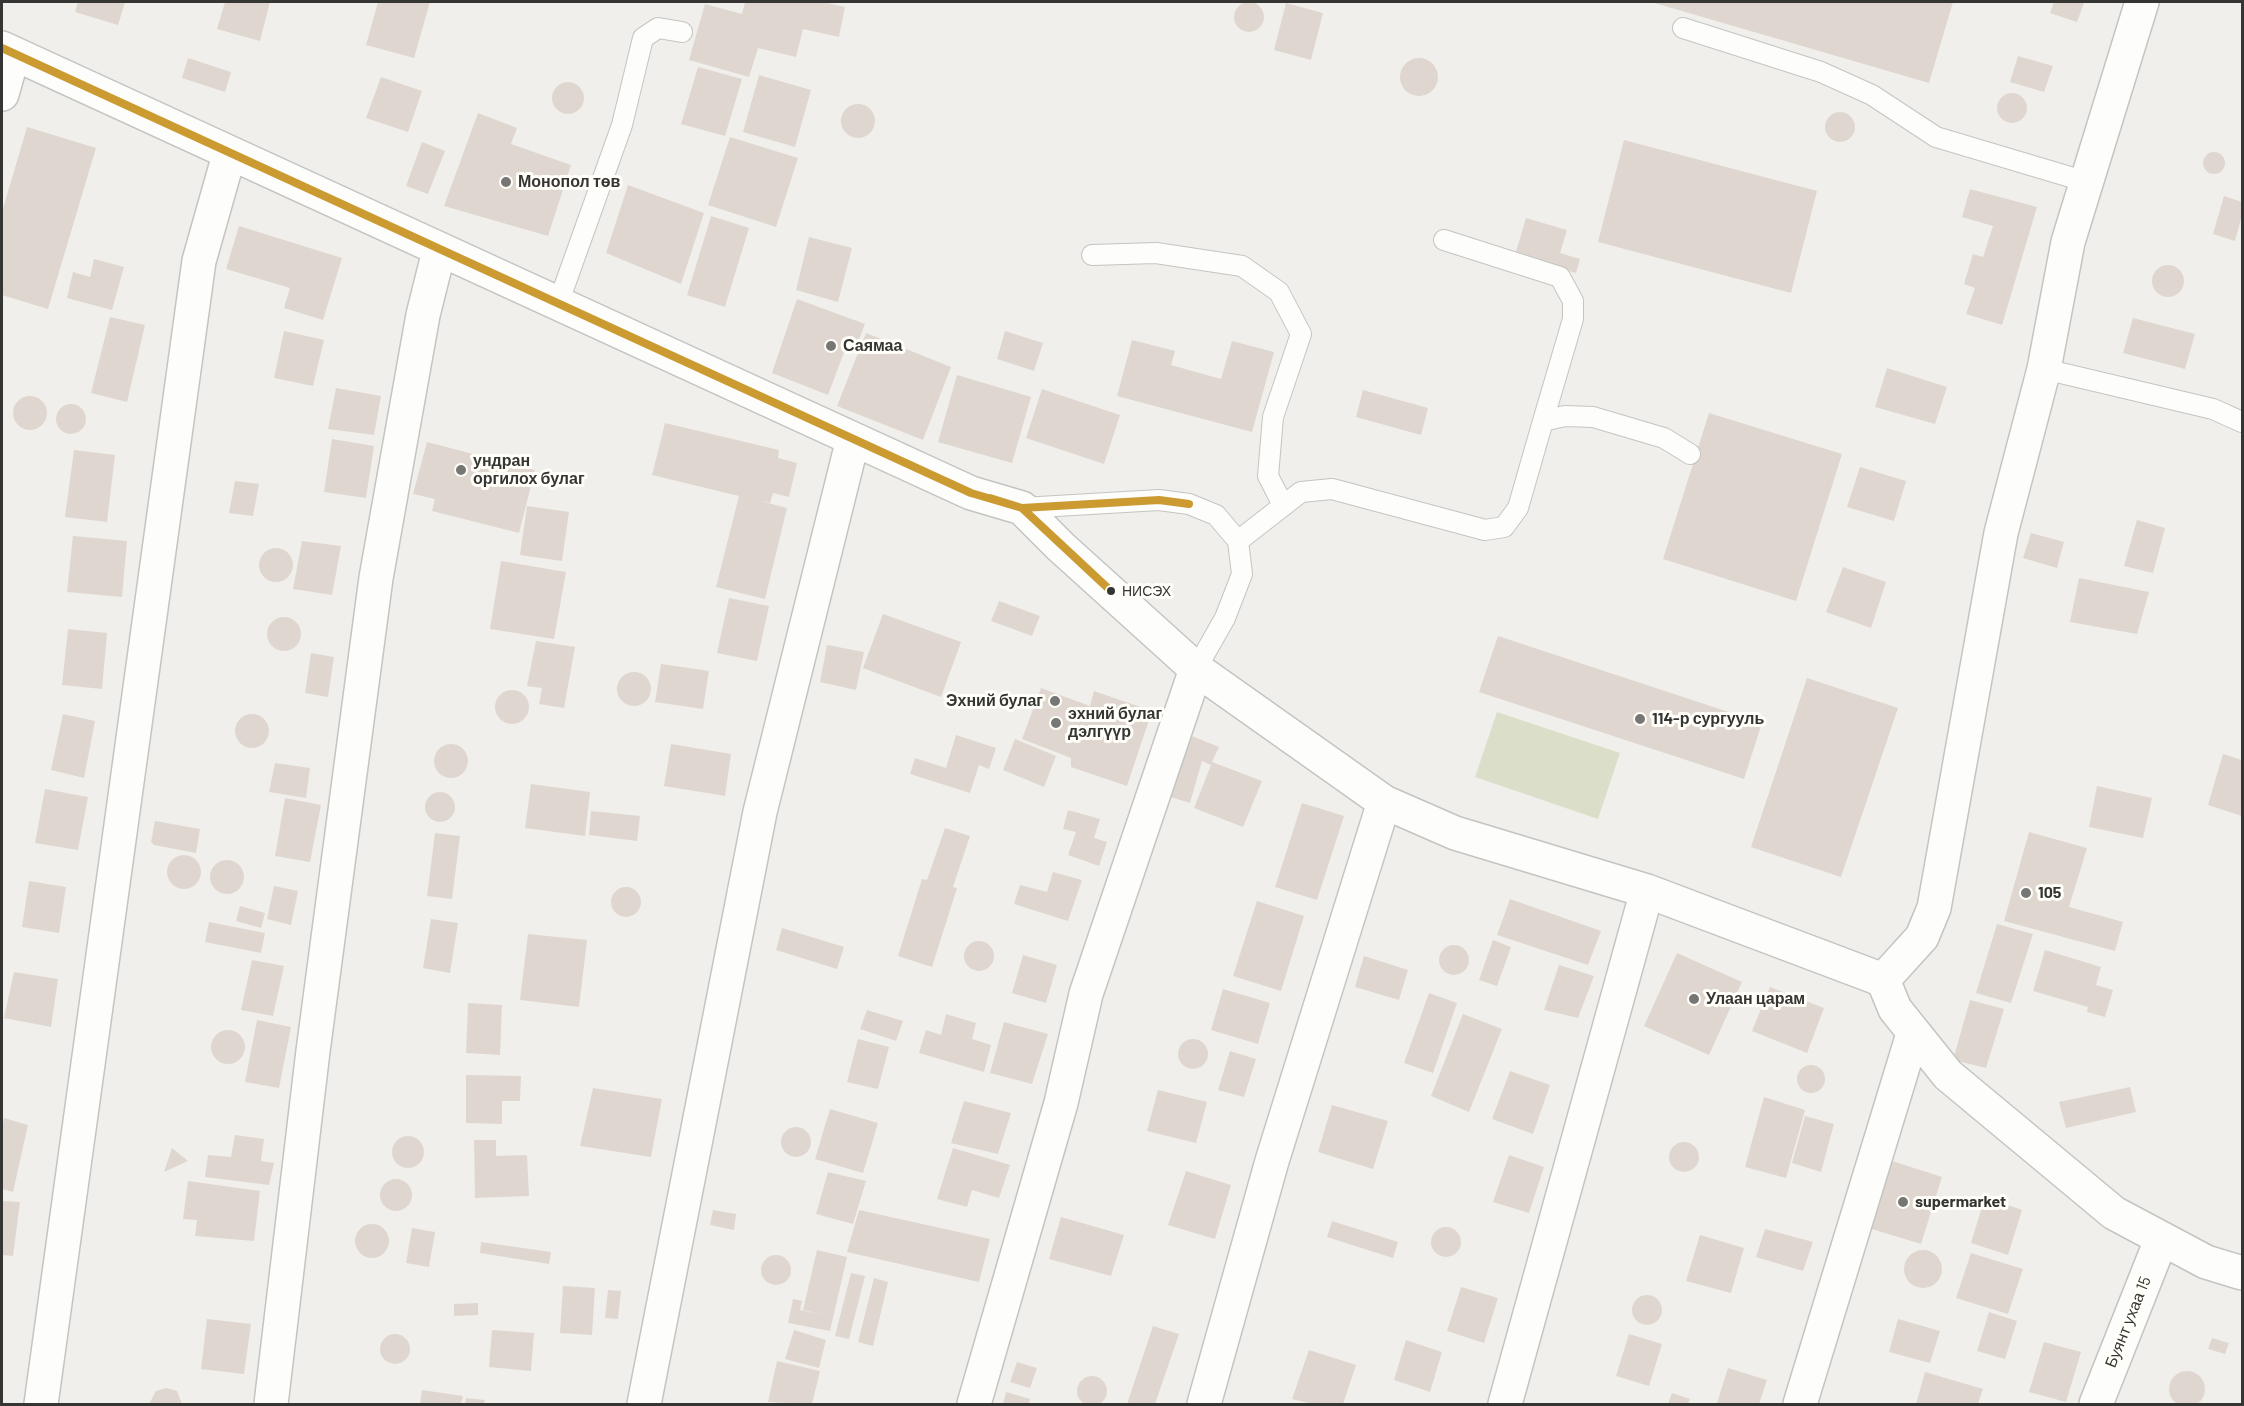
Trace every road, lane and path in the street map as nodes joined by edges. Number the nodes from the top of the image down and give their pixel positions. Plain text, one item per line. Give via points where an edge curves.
1 (2142, 2) edge
2 (1683, 28) dead end
3 (682, 32) dead end
4 (7, 52) edge
5 (2, 94) edge
6 (230, 154) junction
7 (2087, 182) junction
8 (1444, 240) dead end
9 (439, 251) junction
10 (1092, 255) dead end
11 (558, 304) junction
12 (2044, 369) junction
13 (1543, 421) junction
14 (2242, 422) edge
15 (853, 439) junction
16 (1690, 454) dead end
17 (1283, 504) junction
18 (1022, 508) junction
19 (1238, 541) junction
20 (1196, 669) junction
21 (1384, 802) junction
22 (1647, 891) junction
23 (1883, 980) junction
24 (1914, 1034) junction
25 (2161, 1240) junction
26 (2242, 1273) edge
27 (41, 1404) edge
28 (271, 1404) edge
29 (644, 1404) edge
30 (974, 1404) edge
31 (1204, 1404) edge
32 (1505, 1404) edge
33 (1800, 1404) edge
34 (2096, 1404) edge

1 - 7 street
2 - 7 lane via 1821,72 1872,95 1936,137
3 - 11 lane via 658,28 643,38 622,125
4 - 5 street
4 - 6 street
6 - 9 street
6 - 27 street via 200,261
7 - 12 street via 2068,242
8 - 13 lane via 1560,277 1573,301 1574,319
9 - 11 street
9 - 28 street via 423,315 376,578
10 - 17 lane via 1156,253 1242,266 1279,292 1301,334 1273,417 1268,476
11 - 15 street
12 - 14 lane via 2213,409
12 - 23 street via 2001,533 1934,908 1922,937
13 - 16 lane via 1564,416 1593,417 1664,438
13 - 17 lane via 1518,508 1504,527 1485,530 1332,489 1301,492
15 - 18 street via 971,493
15 - 29 street via 760,812
17 - 19 lane
18 - 19 lane via 1179,502 1216,515
18 - 20 street
19 - 20 lane via 1242,574 1225,618
20 - 21 street
20 - 30 street via 1086,994 1061,1103
21 - 22 street via 1455,833
21 - 31 street via 1272,1161
22 - 23 street
22 - 32 street
23 - 24 street via 1895,1009
24 - 25 street via 1948,1075 1994,1115 2114,1214
24 - 33 street
25 - 26 street via 2206,1262
25 - 34 street, Буянт ухаа 15

